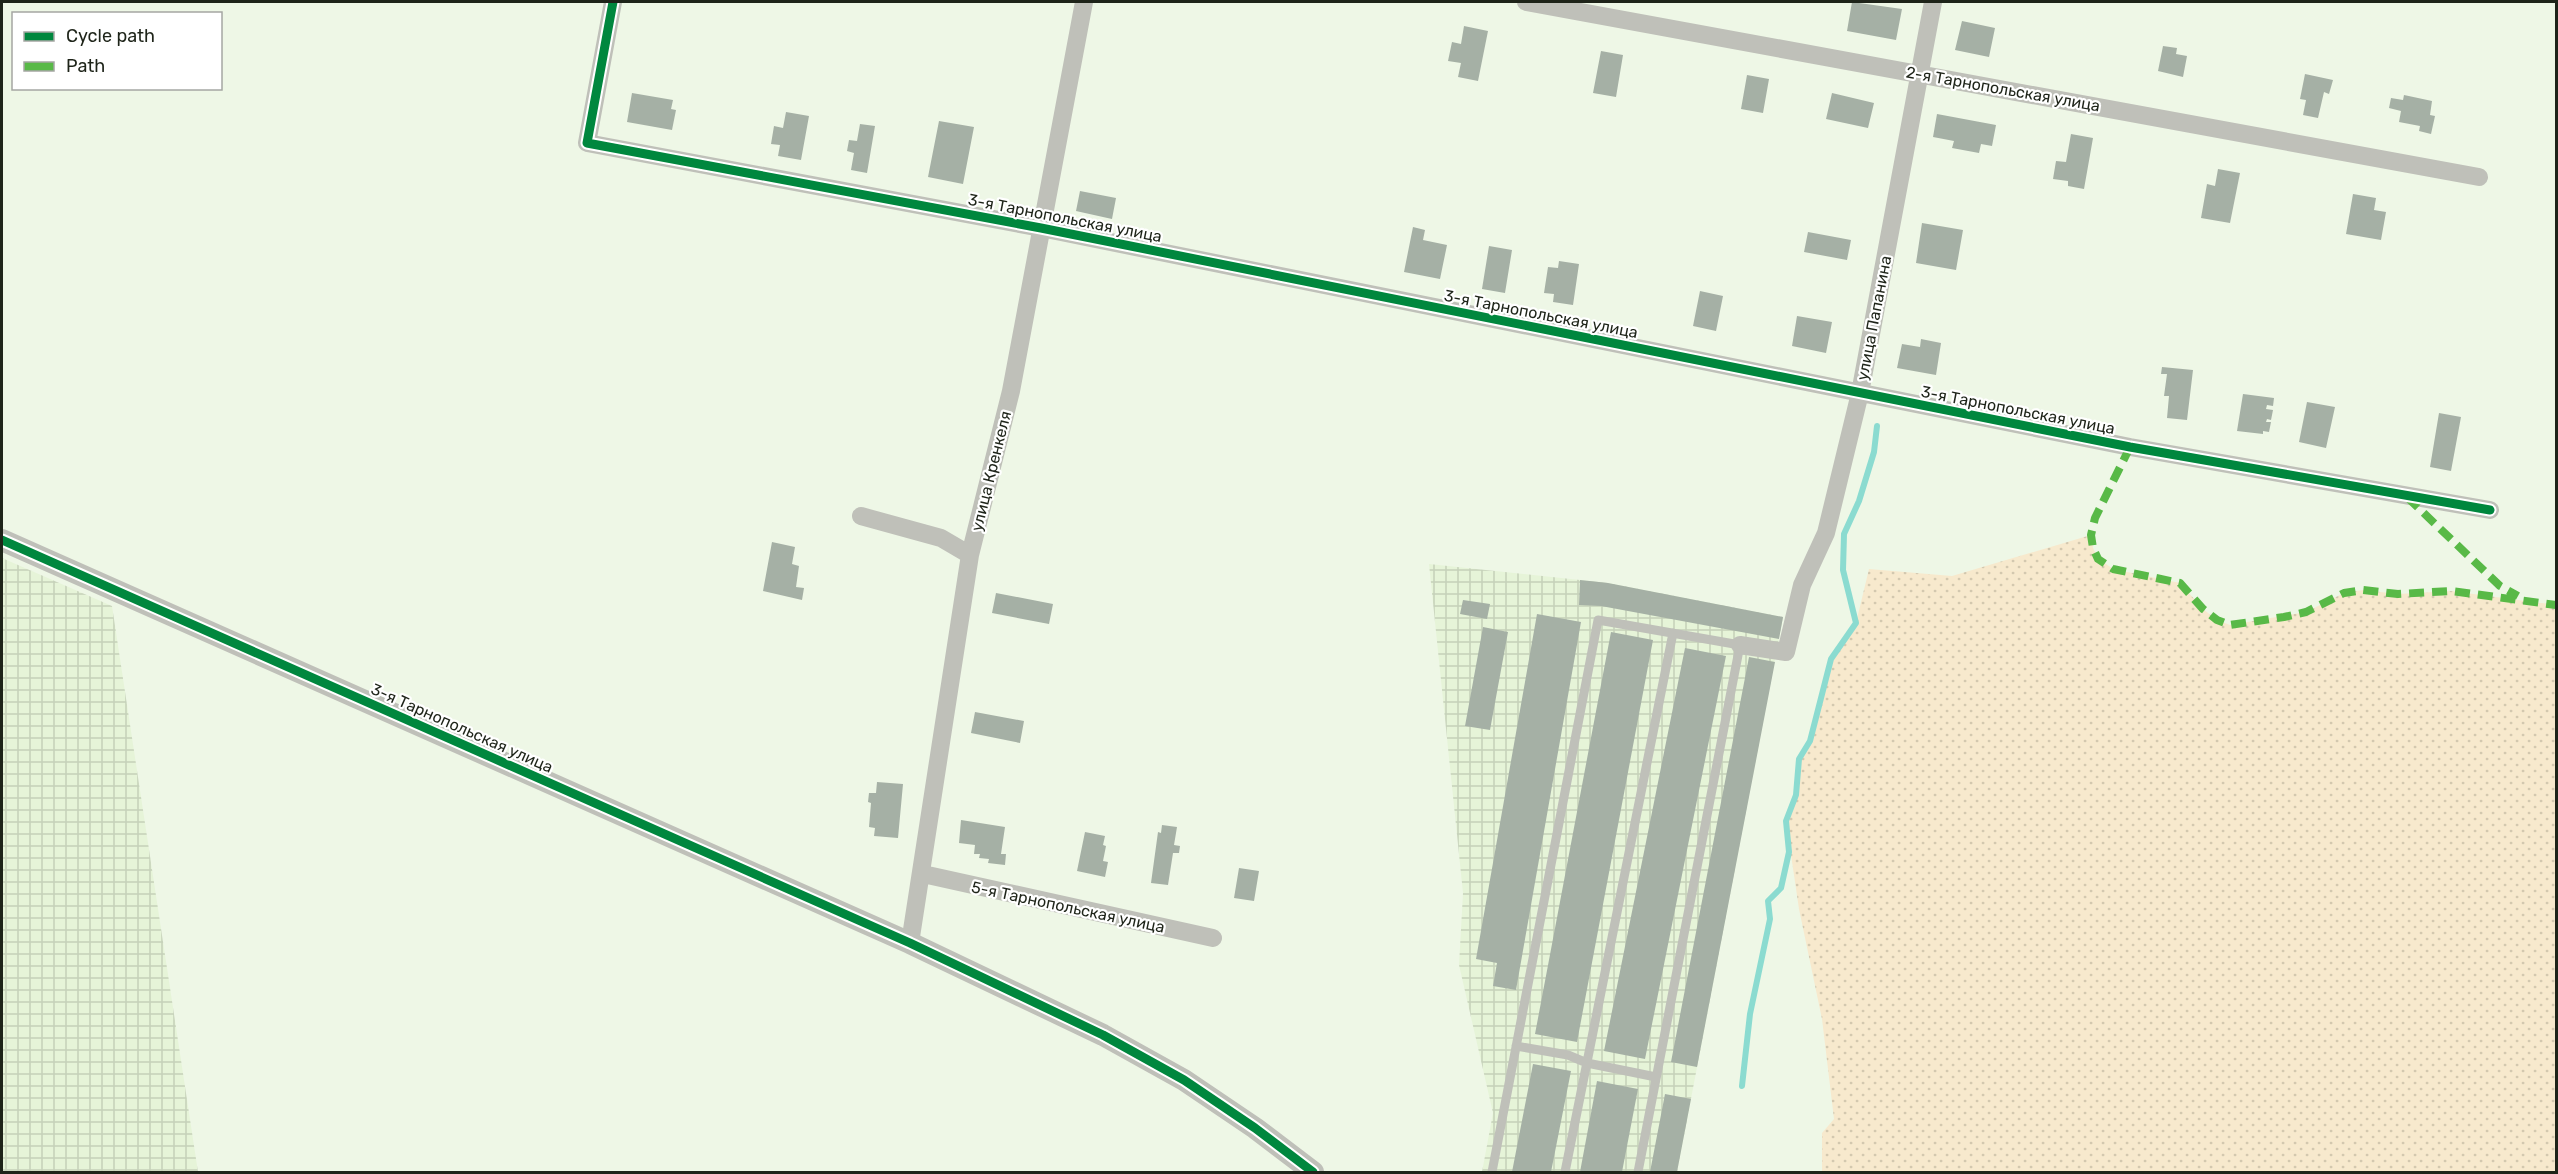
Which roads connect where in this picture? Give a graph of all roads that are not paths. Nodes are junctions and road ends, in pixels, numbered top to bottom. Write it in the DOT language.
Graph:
graph roads {
  1 [pos="613,2"];
  2 [pos="1084,2"];
  3 [pos="1526,2"];
  4 [pos="1933,2"];
  5 [pos="1921,74"];
  6 [pos="2479,177"];
  7 [pos="1041,228"];
  8 [pos="1860,393"];
  9 [pos="2490,510"];
  10 [pos="861,516"];
  11 [pos="2,540"];
  12 [pos="970,555"];
  13 [pos="1673,633"];
  14 [pos="1740,645"];
  15 [pos="923,874"];
  16 [pos="1213,938"];
  17 [pos="910,943"];
  18 [pos="1516,1046"];
  19 [pos="1587,1064"];
  20 [pos="1656,1077"];
  21 [pos="1313,1173"];
  22 [pos="1492,1173"];
  23 [pos="1565,1173"];
  24 [pos="1638,1173"];
  1 -- 7 [label="street, 3-я Тарнопольская улица"];
  2 -- 7 [label="street, улица Кренкеля"];
  3 -- 5 [label="street, 2-я Тарнопольская улица"];
  4 -- 5 [label="street, улица Папанина"];
  5 -- 6 [label="street, 2-я Тарнопольская улица"];
  5 -- 8 [label="street, улица Папанина"];
  7 -- 8 [label="street, 3-я Тарнопольская улица"];
  7 -- 12 [label="street, улица Кренкеля"];
  8 -- 9 [label="street, 3-я Тарнопольская улица"];
  8 -- 14 [label="street, улица Папанина"];
  10 -- 12 [label="street"];
  11 -- 17 [label="street, 3-я Тарнопольская улица"];
  12 -- 15 [label="street, улица Кренкеля"];
  13 -- 14 [label="lane"];
  13 -- 18 [label="lane"];
  13 -- 19 [label="lane"];
  14 -- 20 [label="lane"];
  15 -- 16 [label="street, 5-я Тарнопольская улица"];
  15 -- 17 [label="street, улица Кренкеля"];
  17 -- 21 [label="street, 3-я Тарнопольская улица"];
  18 -- 19 [label="lane"];
  18 -- 22 [label="lane"];
  19 -- 20 [label="lane"];
  19 -- 23 [label="lane"];
  20 -- 24 [label="lane"];
}
